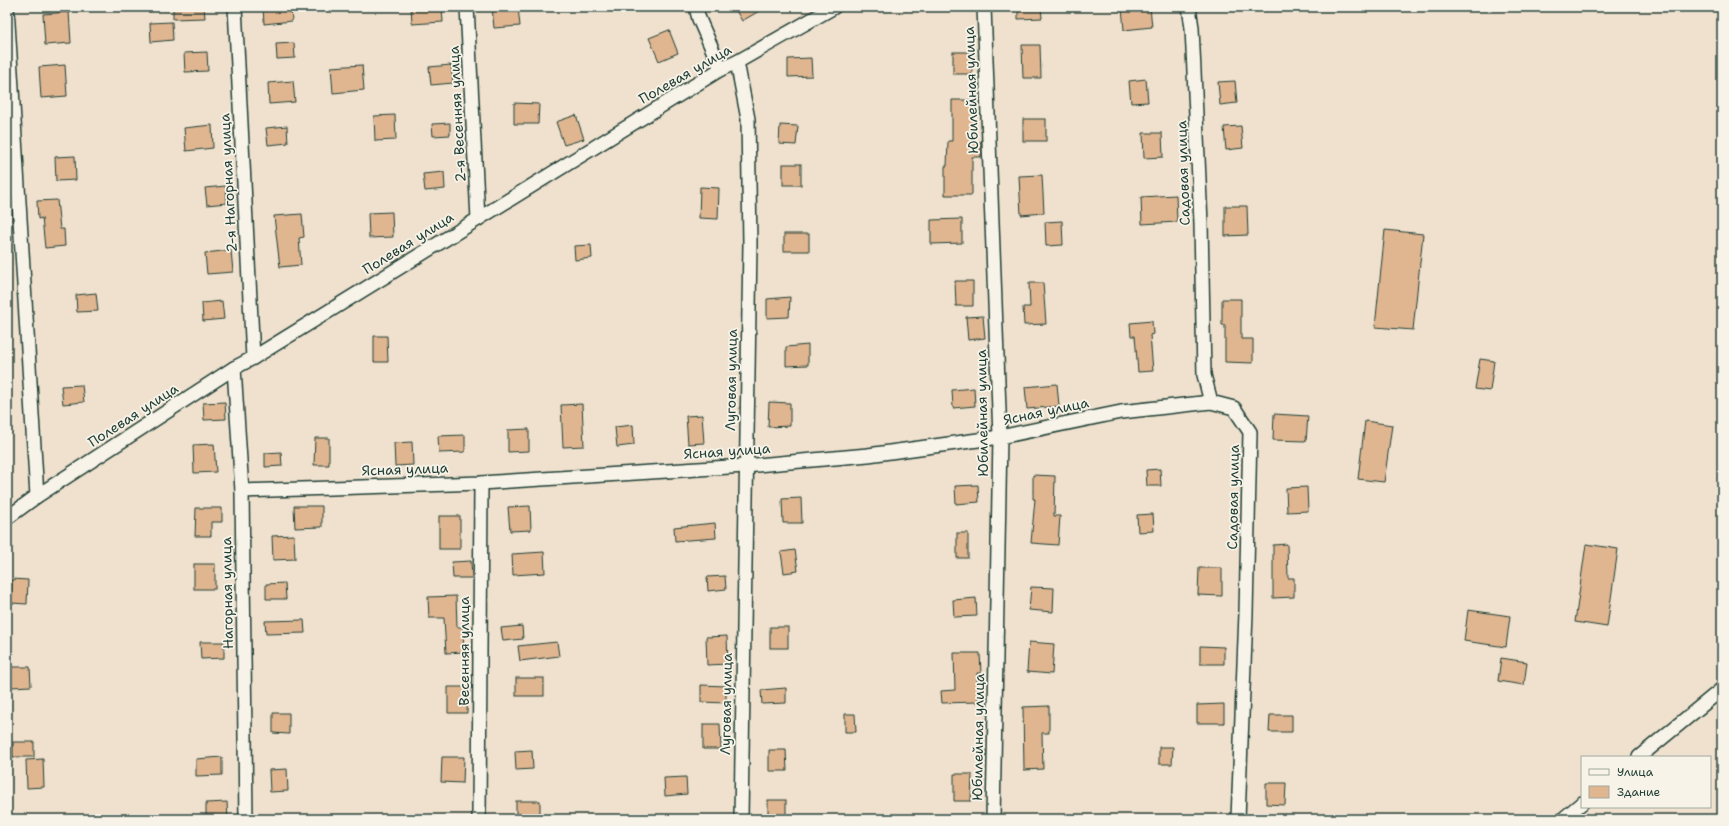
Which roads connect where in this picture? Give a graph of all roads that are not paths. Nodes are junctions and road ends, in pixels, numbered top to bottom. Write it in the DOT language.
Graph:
graph roads {
  1 [pos="7,7"];
  2 [pos="235,7"];
  3 [pos="467,7"];
  4 [pos="696,7"];
  5 [pos="834,7"];
  6 [pos="984,7"];
  7 [pos="1189,7"];
  8 [pos="737,62"];
  9 [pos="720,69"];
  10 [pos="478,219"];
  11 [pos="253,358"];
  12 [pos="234,368"];
  13 [pos="1211,402"];
  14 [pos="1000,437"];
  15 [pos="745,466"];
  16 [pos="481,483"];
  17 [pos="242,490"];
  18 [pos="37,496"];
  19 [pos="7,518"];
  20 [pos="1722,689"];
  21 [pos="1640,756"];
  22 [pos="1581,805"];
  23 [pos="246,819"];
  24 [pos="480,819"];
  25 [pos="741,819"];
  26 [pos="993,819"];
  27 [pos="1238,819"];
  28 [pos="1563,819"];
  1 -- 18 [label="street"];
  2 -- 11 [label="street, 2-я Нагорная улица"];
  3 -- 10 [label="street, 2-я Весенняя улица"];
  4 -- 9 [label="street"];
  5 -- 8 [label="street, Полевая улица"];
  6 -- 14 [label="street, Юбилейная улица"];
  7 -- 13 [label="street, Садовая улица"];
  8 -- 9 [label="street, Полевая улица"];
  8 -- 15 [label="street, Луговая улица"];
  9 -- 10 [label="street, Полевая улица"];
  10 -- 11 [label="street, Полевая улица"];
  11 -- 12 [label="street, Полевая улица"];
  12 -- 17 [label="street, Нагорная улица"];
  12 -- 18 [label="street, Полевая улица"];
  13 -- 14 [label="street, Ясная улица"];
  13 -- 27 [label="street, Садовая улица"];
  14 -- 15 [label="street, Ясная улица"];
  14 -- 26 [label="street, Юбилейная улица"];
  15 -- 16 [label="street, Ясная улица"];
  15 -- 25 [label="street, Луговая улица"];
  16 -- 17 [label="street, Ясная улица"];
  16 -- 24 [label="street, Весенняя улица"];
  17 -- 23 [label="street, Нагорная улица"];
  18 -- 19 [label="street, Полевая улица"];
  20 -- 21 [label="street"];
  22 -- 28 [label="street"];
}
